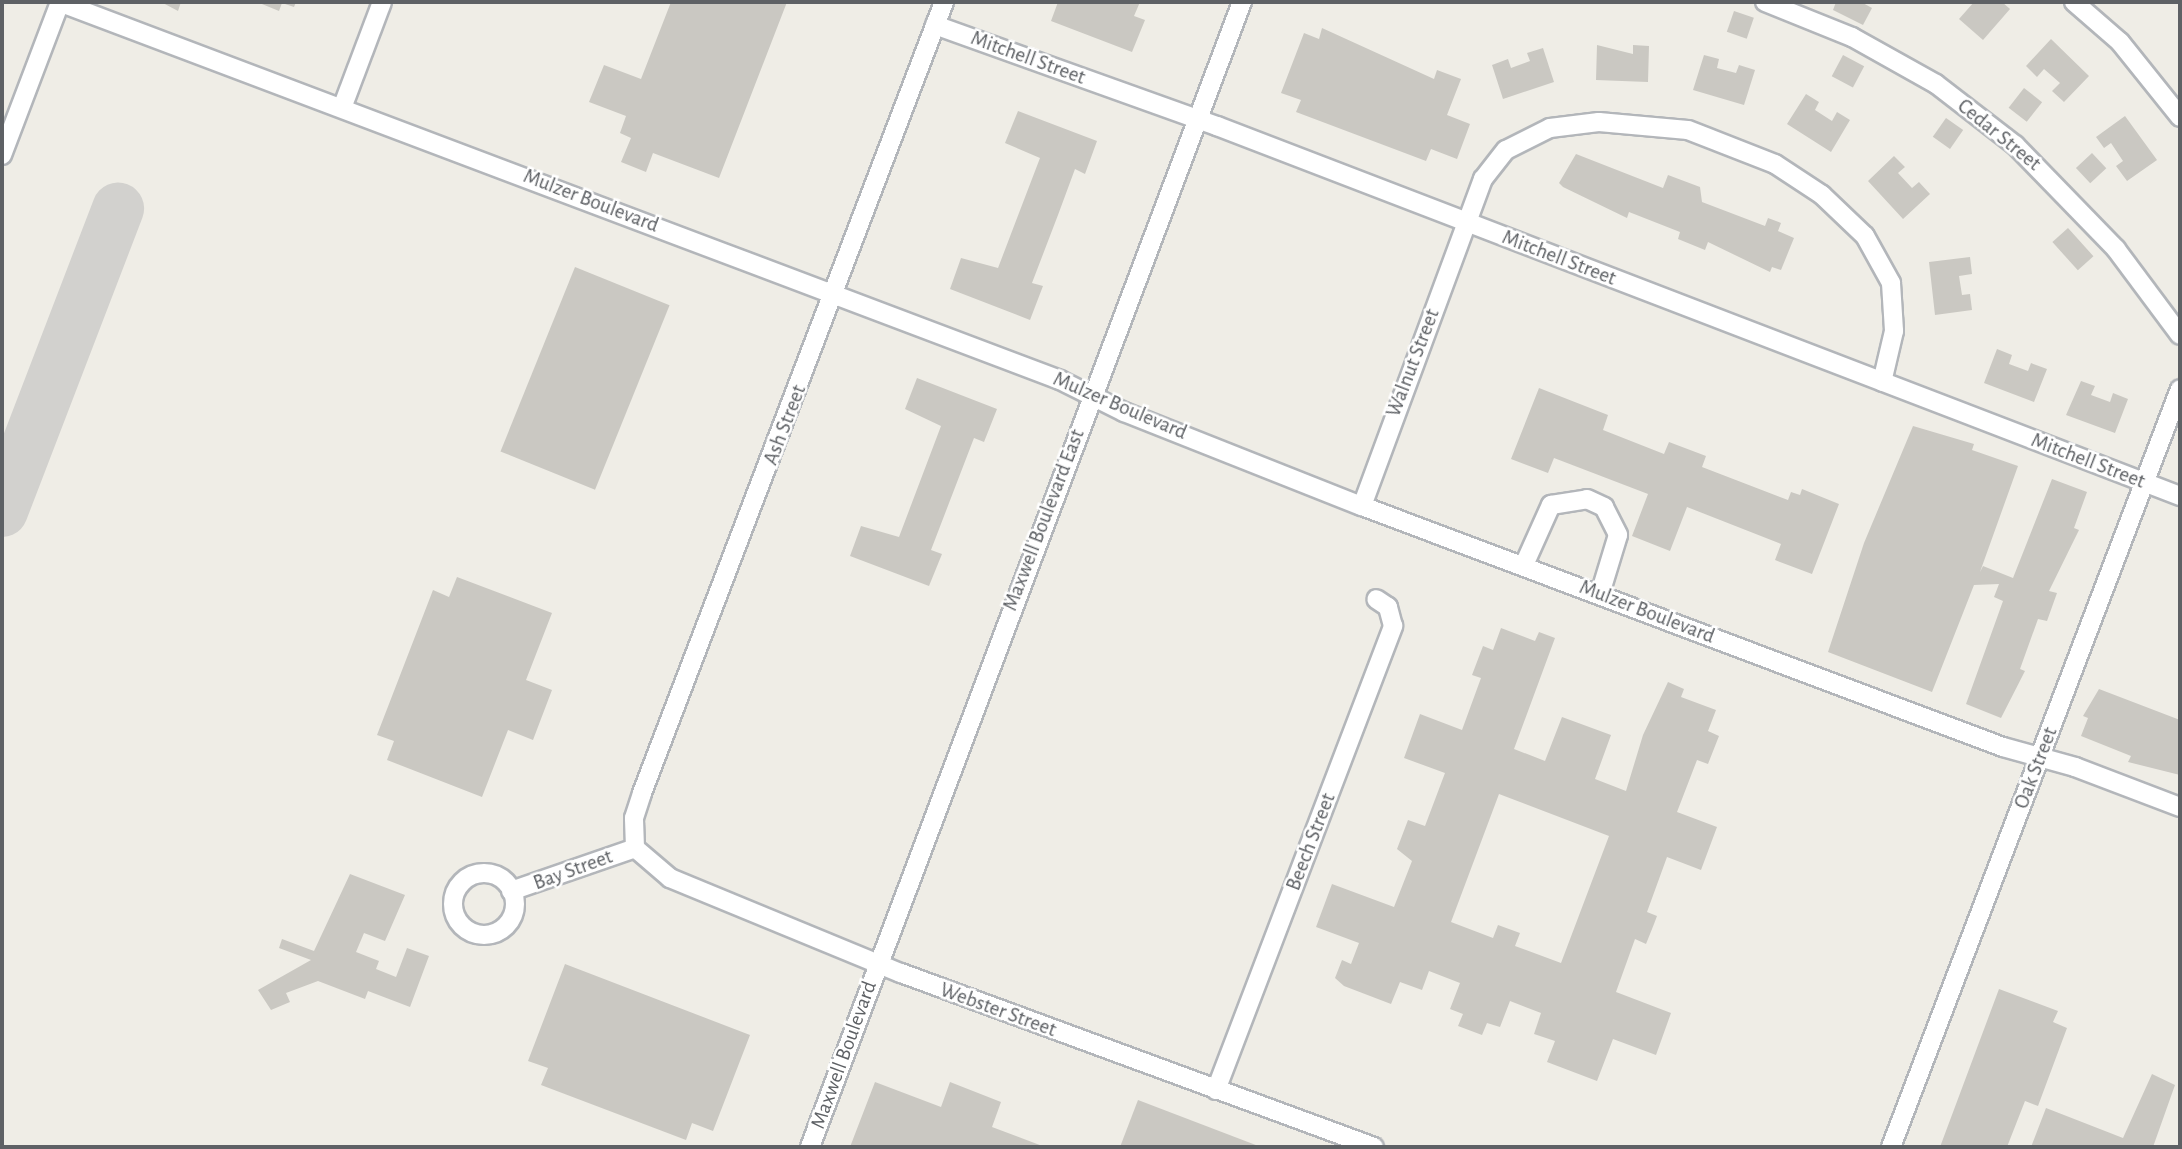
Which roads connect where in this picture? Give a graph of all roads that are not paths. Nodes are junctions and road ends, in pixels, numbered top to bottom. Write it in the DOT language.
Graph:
graph roads {
  1 [pos="60,2"];
  2 [pos="382,2"];
  3 [pos="944,2"];
  4 [pos="1242,2"];
  5 [pos="1765,2"];
  6 [pos="2074,2"];
  7 [pos="935,25"];
  8 [pos="342,108"];
  9 [pos="2180,117"];
  10 [pos="1198,119"];
  11 [pos="2,155"];
  12 [pos="1466,222"];
  13 [pos="835,294"];
  14 [pos="2180,335"];
  15 [pos="1882,382"];
  16 [pos="2180,389"];
  17 [pos="1091,396"];
  18 [pos="2145,483"];
  19 [pos="2180,496"];
  20 [pos="1362,506"];
  21 [pos="1524,565"];
  22 [pos="1600,594"];
  23 [pos="1376,599"];
  24 [pos="2040,757"];
  25 [pos="2180,807"];
  26 [pos="635,848"];
  27 [pos="511,891"];
  28 [pos="878,962"];
  29 [pos="1216,1090"];
  30 [pos="810,1147"];
  31 [pos="1374,1147"];
  32 [pos="1891,1147"];
  1 -- 8 [label="street, Mulzer Boulevard"];
  1 -- 11 [label="street"];
  2 -- 8 [label="street"];
  3 -- 7 [label="street, Ash Street"];
  4 -- 10 [label="street, Maxwell Boulevard East"];
  5 -- 14 [label="street, Cedar Street"];
  6 -- 9 [label="street"];
  7 -- 10 [label="street, Mitchell Street"];
  7 -- 13 [label="street, Ash Street"];
  8 -- 13 [label="street, Mulzer Boulevard"];
  10 -- 12 [label="street, Mitchell Street"];
  10 -- 17 [label="street, Maxwell Boulevard East"];
  12 -- 15 [label="street, Mitchell Street"];
  12 -- 15 [label="street, Walnut Street"];
  12 -- 20 [label="street, Walnut Street"];
  13 -- 17 [label="street, Mulzer Boulevard"];
  13 -- 26 [label="street, Ash Street"];
  15 -- 18 [label="street, Mitchell Street"];
  16 -- 18 [label="street, Oak Street"];
  17 -- 20 [label="street, Mulzer Boulevard"];
  17 -- 28 [label="street, Maxwell Boulevard East"];
  18 -- 19 [label="street, Mitchell Street"];
  18 -- 24 [label="street, Oak Street"];
  20 -- 21 [label="street, Mulzer Boulevard"];
  21 -- 22 [label="street, Mulzer Boulevard"];
  21 -- 22 [label="street"];
  22 -- 24 [label="street, Mulzer Boulevard"];
  23 -- 29 [label="street, Beech Street"];
  24 -- 25 [label="street, Mulzer Boulevard"];
  24 -- 32 [label="street, Oak Street"];
  26 -- 27 [label="street, Bay Street"];
  26 -- 28 [label="street, Webster Street"];
  28 -- 29 [label="street, Webster Street"];
  28 -- 30 [label="street, Maxwell Boulevard"];
  29 -- 31 [label="street, Webster Street"];
}
